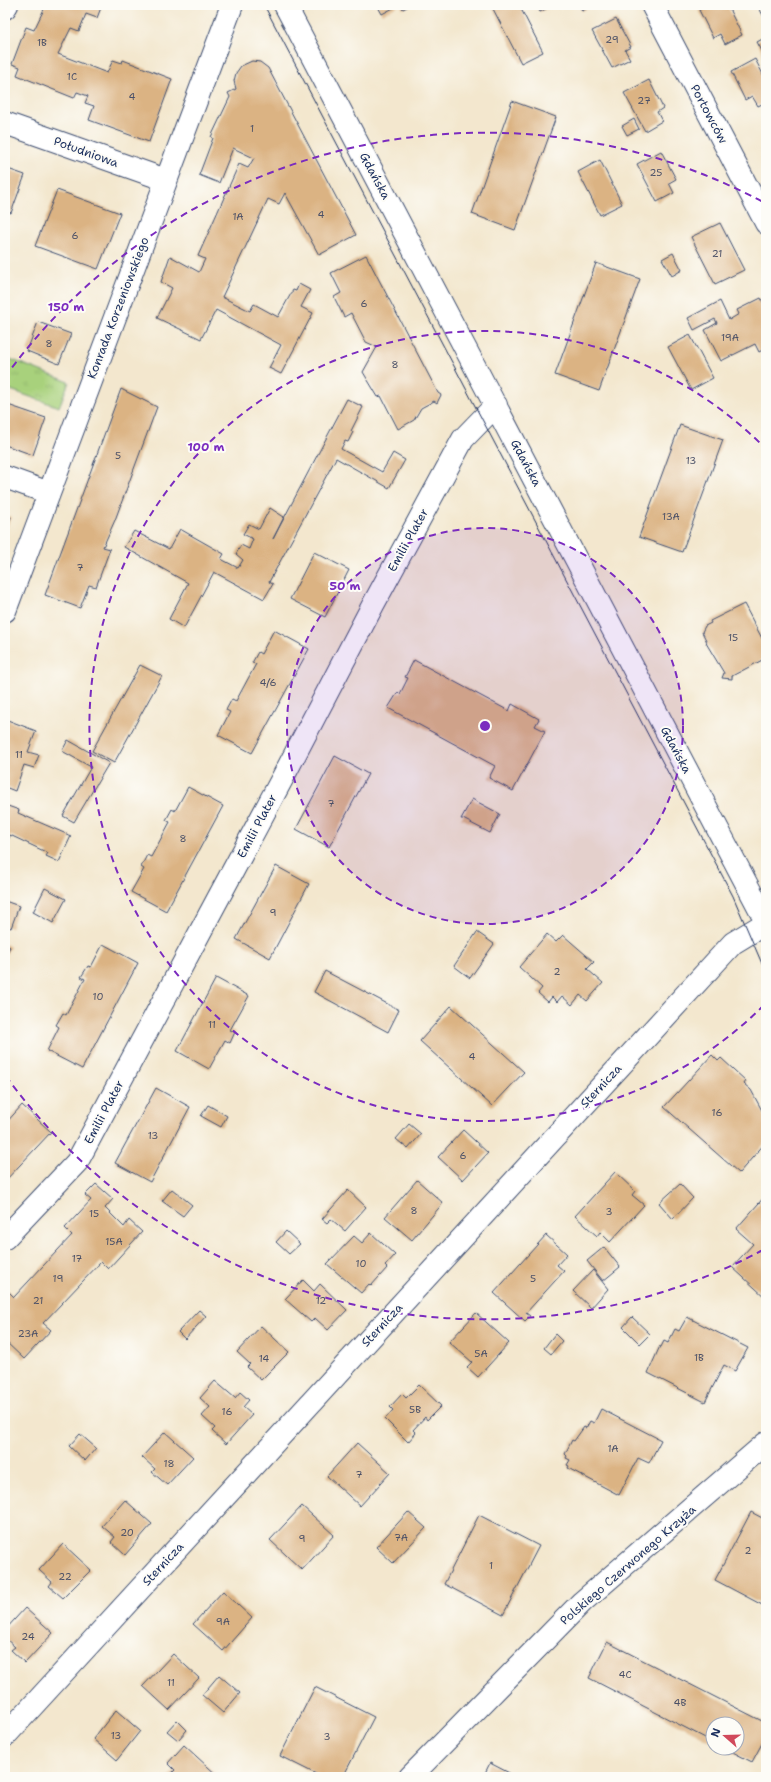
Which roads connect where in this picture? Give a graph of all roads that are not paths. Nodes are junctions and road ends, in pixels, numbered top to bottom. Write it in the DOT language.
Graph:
graph roads {
  1 [pos="7,5"];
  2 [pos="232,5"];
  3 [pos="285,5"];
  4 [pos="652,5"];
  5 [pos="5,8"];
  6 [pos="5,123"];
  7 [pos="166,180"];
  8 [pos="766,223"];
  9 [pos="496,405"];
  10 [pos="5,478"];
  11 [pos="49,493"];
  12 [pos="5,611"];
  13 [pos="766,922"];
  14 [pos="5,1238"];
  15 [pos="766,1443"];
  16 [pos="5,1736"];
  17 [pos="410,1777"];
  1 -- 5 [label="street"];
  2 -- 7 [label="street, Konrada Korzeniowskiego"];
  3 -- 9 [label="street, Gdańska"];
  4 -- 8 [label="street, Portowców"];
  6 -- 7 [label="street, Południowa"];
  7 -- 11 [label="street, Konrada Korzeniowskiego"];
  9 -- 13 [label="street, Gdańska"];
  9 -- 14 [label="street, Emilii Plater"];
  10 -- 11 [label="street"];
  11 -- 12 [label="street, Konrada Korzeniowskiego"];
  13 -- 16 [label="street, Sternicza"];
  15 -- 17 [label="street, Polskiego Czerwonego Krzyża"];
}
